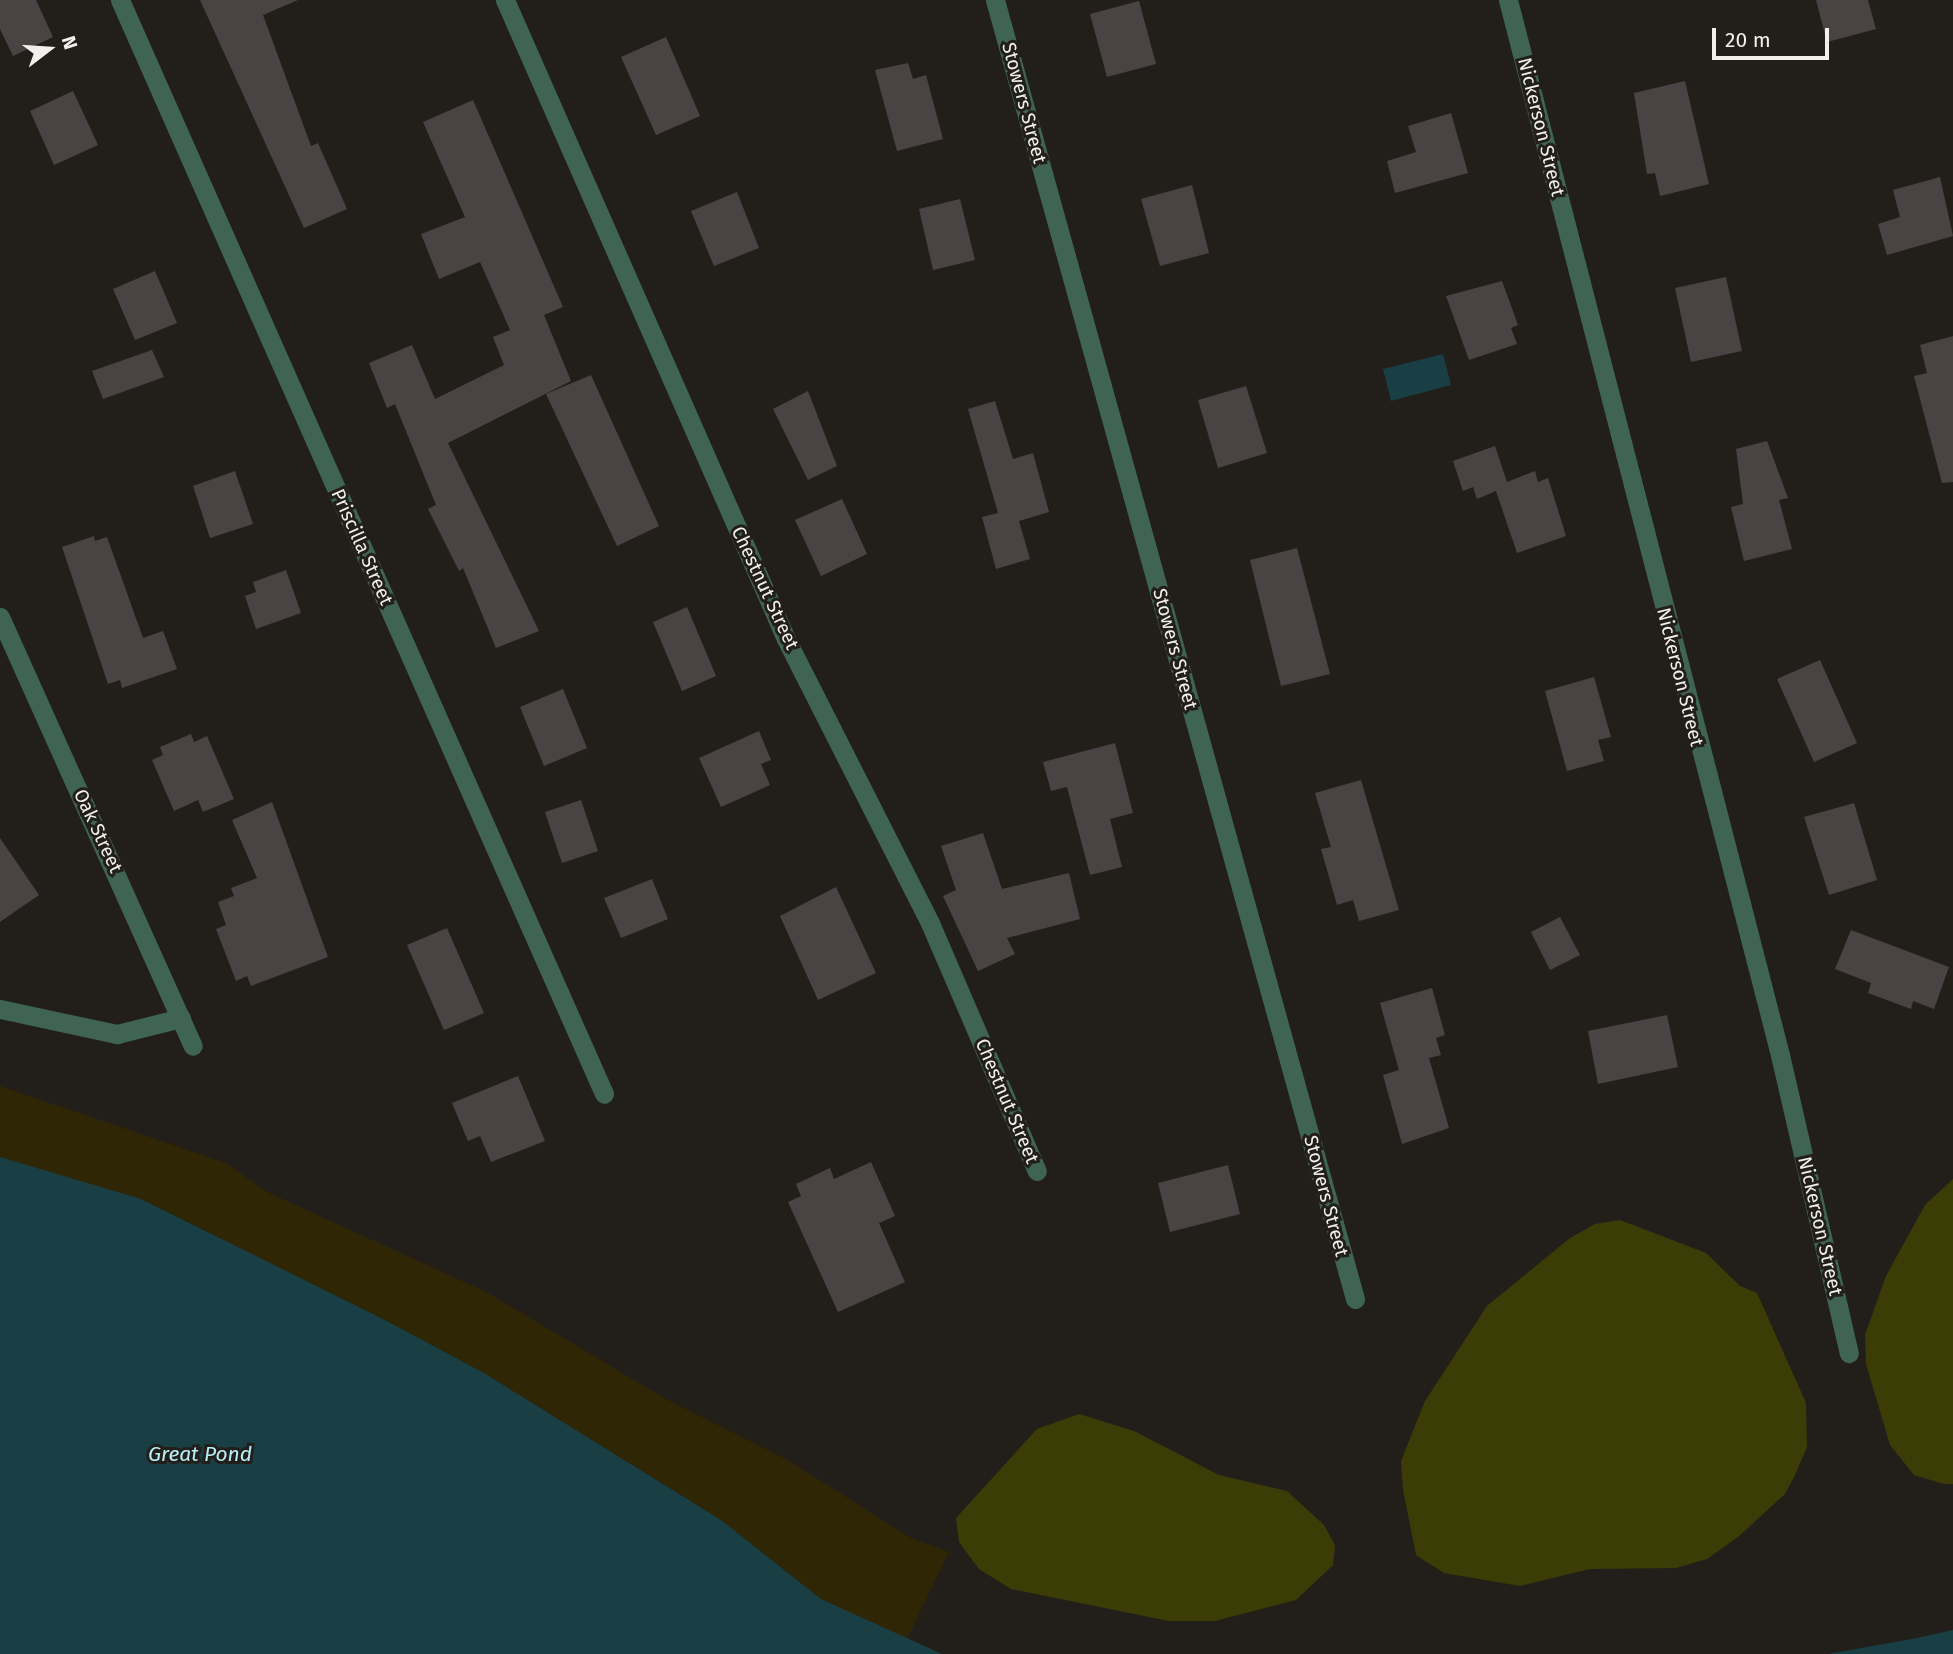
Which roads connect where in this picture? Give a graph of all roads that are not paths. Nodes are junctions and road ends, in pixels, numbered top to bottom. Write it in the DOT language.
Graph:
graph roads {
  1 [pos="120,0"];
  2 [pos="505,0"];
  3 [pos="995,0"];
  4 [pos="1508,0"];
  5 [pos="0,617"];
  6 [pos="0,1009"];
  7 [pos="181,1018"];
  8 [pos="192,1046"];
  9 [pos="604,1094"];
  10 [pos="1037,1171"];
  11 [pos="1354,1299"];
  12 [pos="1849,1353"];
  1 -- 9 [label="street, Priscilla Street"];
  2 -- 10 [label="street, Chestnut Street"];
  3 -- 11 [label="street, Stowers Street"];
  4 -- 12 [label="street, Nickerson Street"];
  5 -- 7 [label="street, Oak Street"];
  6 -- 7 [label="street"];
  7 -- 8 [label="street, Oak Street"];
}
